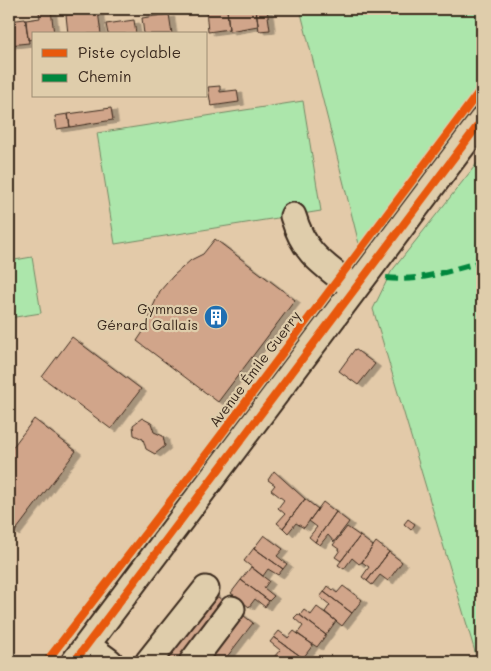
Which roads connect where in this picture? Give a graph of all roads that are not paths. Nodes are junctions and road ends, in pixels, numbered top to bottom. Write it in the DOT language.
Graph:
graph roads {
  1 [pos="482,120"];
  2 [pos="293,216"];
  3 [pos="355,289"];
  4 [pos="206,588"];
  5 [pos="232,609"];
  6 [pos="80,654"];
  7 [pos="110,662"];
  8 [pos="148,662"];
  9 [pos="192,662"];
  1 -- 3 [label="street"];
  2 -- 3 [label="street"];
  3 -- 6 [label="street"];
  4 -- 8 [label="street"];
  5 -- 9 [label="street"];
  6 -- 7 [label="street"];
}
